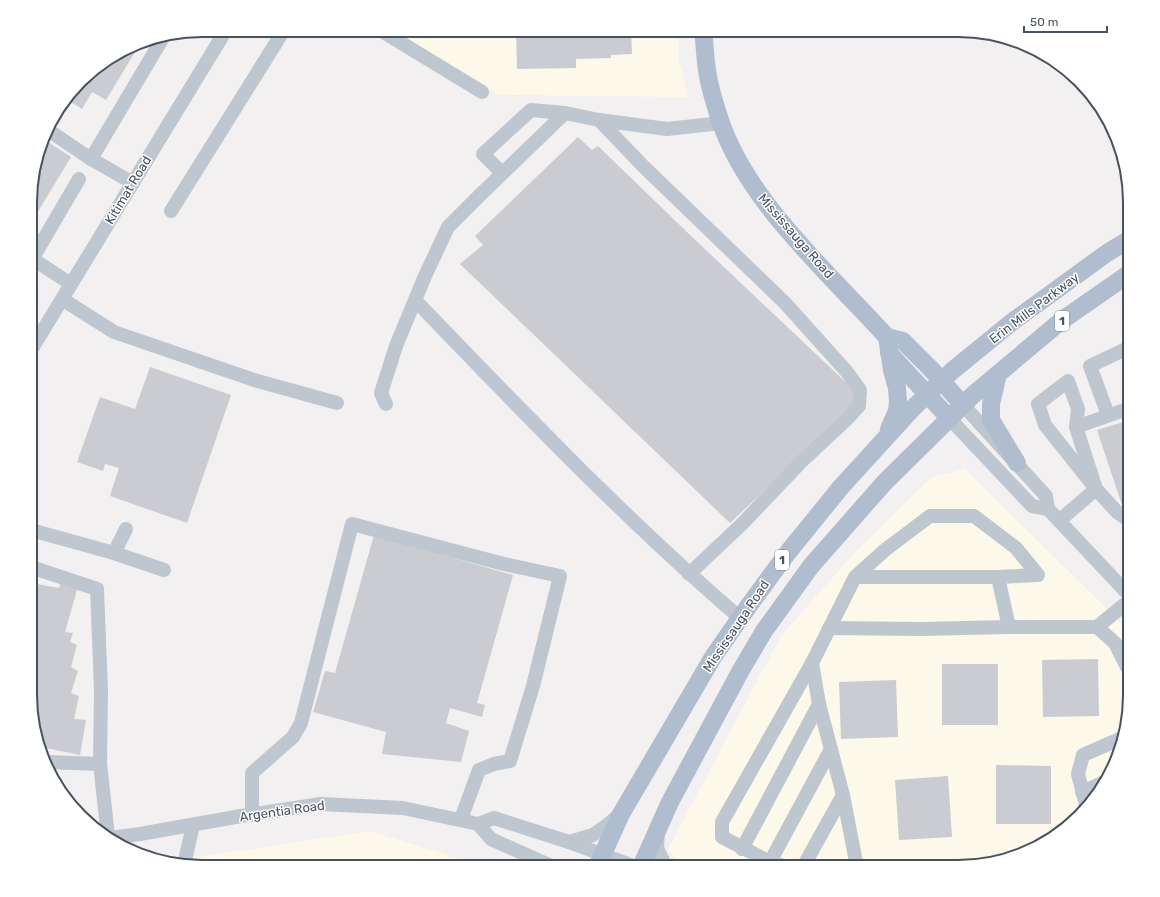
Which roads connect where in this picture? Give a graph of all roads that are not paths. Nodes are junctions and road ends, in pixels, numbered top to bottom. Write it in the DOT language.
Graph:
graph roads {
  1 [pos="222,37"];
  2 [pos="280,37"];
  3 [pos="392,37"];
  4 [pos="704,37"];
  5 [pos="160,43"];
  6 [pos="482,92"];
  7 [pos="565,113"];
  8 [pos="600,120"];
  9 [pos="721,123"];
  10 [pos="52,133"];
  11 [pos="91,159"];
  12 [pos="502,173"];
  13 [pos="79,180"];
  14 [pos="133,183"];
  15 [pos="171,211"];
  16 [pos="1123,244"];
  17 [pos="37,251"];
  18 [pos="37,262"];
  19 [pos="1123,278"];
  20 [pos="71,284"];
  21 [pos="62,299"];
  22 [pos="415,300"];
  23 [pos="37,340"];
  24 [pos="888,345"];
  25 [pos="1123,350"];
  26 [pos="998,374"];
  27 [pos="941,381"];
  28 [pos="928,394"];
  29 [pos="337,403"];
  30 [pos="386,404"];
  31 [pos="963,405"];
  32 [pos="1123,410"];
  33 [pos="1108,415"];
  34 [pos="949,418"];
  35 [pos="1076,427"];
  36 [pos="884,439"];
  37 [pos="1017,463"];
  38 [pos="1096,488"];
  39 [pos="1048,509"];
  40 [pos="1123,516"];
  41 [pos="1059,521"];
  42 [pos="126,529"];
  43 [pos="37,532"];
  44 [pos="114,553"];
  45 [pos="37,569"];
  46 [pos="164,570"];
  47 [pos="689,574"];
  48 [pos="855,577"];
  49 [pos="998,578"];
  50 [pos="1123,589"];
  51 [pos="1123,606"];
  52 [pos="740,618"];
  53 [pos="1009,627"];
  54 [pos="1097,627"];
  55 [pos="829,628"];
  56 [pos="1123,659"];
  57 [pos="812,663"];
  58 [pos="820,704"];
  59 [pos="1116,741"];
  60 [pos="831,749"];
  61 [pos="52,762"];
  62 [pos="100,764"];
  63 [pos="1096,786"];
  64 [pos="1082,792"];
  65 [pos="843,795"];
  66 [pos="1085,801"];
  67 [pos="621,814"];
  68 [pos="252,815"];
  69 [pos="461,819"];
  70 [pos="478,824"];
  71 [pos="193,825"];
  72 [pos="658,829"];
  73 [pos="108,831"];
  74 [pos="116,836"];
  75 [pos="569,842"];
  76 [pos="742,848"];
  77 [pos="185,859"];
  78 [pos="538,860"];
  79 [pos="600,860"];
  80 [pos="644,860"];
  81 [pos="663,860"];
  82 [pos="766,860"];
  83 [pos="771,860"];
  84 [pos="807,860"];
  85 [pos="856,860"];
  1 -- 14 [label="street, Kitimat Road"];
  2 -- 15 [label="street"];
  3 -- 6 [label="street"];
  4 -- 9 [label="main road, Mississauga Road"];
  5 -- 11 [label="street"];
  7 -- 8 [label="street"];
  7 -- 12 [label="street"];
  7 -- 12 [label="street"];
  8 -- 9 [label="street"];
  8 -- 47 [label="street"];
  9 -- 24 [label="main road, Mississauga Road"];
  10 -- 11 [label="street"];
  11 -- 14 [label="street"];
  12 -- 22 [label="street"];
  13 -- 17 [label="street"];
  14 -- 20 [label="street, Kitimat Road"];
  16 -- 27 [label="main road, Erin Mills Parkway / 1"];
  18 -- 20 [label="street"];
  19 -- 26 [label="main road, Erin Mills Parkway / 1"];
  20 -- 21 [label="street, Kitimat Road"];
  21 -- 23 [label="street, Kitimat Road"];
  21 -- 29 [label="street"];
  22 -- 30 [label="street"];
  22 -- 47 [label="street"];
  24 -- 27 [label="main road, Mississauga Road"];
  24 -- 28 [label="main road, Mississauga Road"];
  24 -- 36 [label="main road"];
  25 -- 33 [label="street"];
  26 -- 31 [label="main road, Erin Mills Parkway / 1"];
  26 -- 37 [label="main road"];
  27 -- 28 [label="main road, Mississauga Road / 1"];
  27 -- 31 [label="main road, Mississauga Road"];
  28 -- 34 [label="main road, Mississauga Road"];
  28 -- 36 [label="main road, Mississauga Road / 1"];
  31 -- 34 [label="main road, Mississauga Road / 1"];
  31 -- 37 [label="street"];
  32 -- 33 [label="street"];
  33 -- 35 [label="street"];
  34 -- 39 [label="street"];
  34 -- 72 [label="main road, Mississauga Road / 1"];
  35 -- 38 [label="street"];
  35 -- 38 [label="street"];
  36 -- 52 [label="main road, Mississauga Road / 1"];
  37 -- 39 [label="street"];
  38 -- 40 [label="street"];
  38 -- 41 [label="street"];
  39 -- 41 [label="street"];
  41 -- 50 [label="street"];
  42 -- 44 [label="street"];
  43 -- 44 [label="street"];
  44 -- 46 [label="street"];
  45 -- 62 [label="street"];
  47 -- 52 [label="street"];
  48 -- 49 [label="street"];
  48 -- 49 [label="street"];
  48 -- 55 [label="street"];
  49 -- 53 [label="street"];
  51 -- 54 [label="street"];
  52 -- 67 [label="main road, Mississauga Road / 1"];
  53 -- 54 [label="street"];
  53 -- 55 [label="street"];
  54 -- 56 [label="street"];
  55 -- 57 [label="street"];
  57 -- 58 [label="street"];
  57 -- 76 [label="street"];
  58 -- 60 [label="street"];
  58 -- 76 [label="street"];
  59 -- 64 [label="street"];
  60 -- 65 [label="street"];
  60 -- 83 [label="street"];
  61 -- 62 [label="street"];
  62 -- 73 [label="street"];
  63 -- 64 [label="street"];
  64 -- 66 [label="street"];
  65 -- 84 [label="street"];
  65 -- 85 [label="street"];
  67 -- 75 [label="street"];
  67 -- 79 [label="main road, Mississauga Road / 1"];
  68 -- 69 [label="street, Argentia Road"];
  68 -- 69 [label="street"];
  68 -- 71 [label="street, Argentia Road"];
  69 -- 70 [label="street, Argentia Road"];
  70 -- 75 [label="street"];
  70 -- 78 [label="street"];
  71 -- 74 [label="street, Argentia Road"];
  71 -- 77 [label="street"];
  72 -- 80 [label="main road, Mississauga Road / 1"];
  72 -- 81 [label="street"];
  75 -- 79 [label="street"];
  76 -- 82 [label="street"];
}
